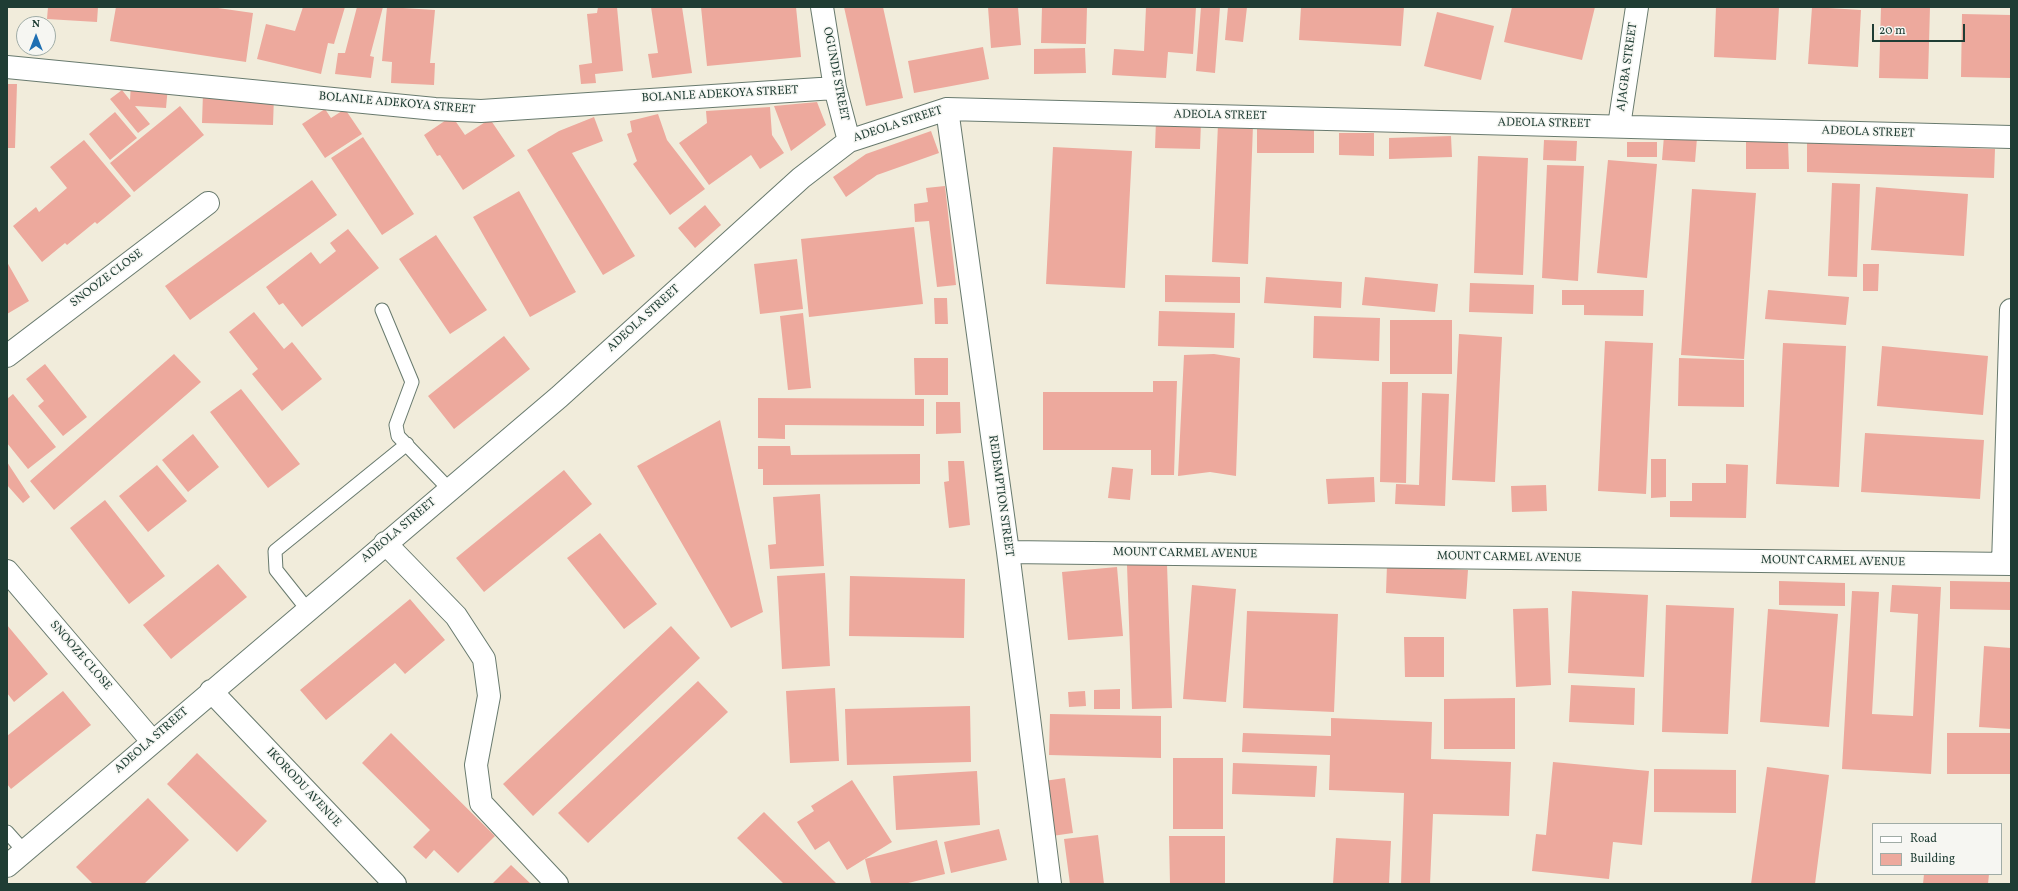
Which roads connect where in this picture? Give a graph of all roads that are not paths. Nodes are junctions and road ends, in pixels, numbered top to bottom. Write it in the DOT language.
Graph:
graph roads {
  1 [pos="822,7"];
  2 [pos="1636,7"];
  3 [pos="7,67"];
  4 [pos="835,88"];
  5 [pos="947,109"];
  6 [pos="1619,126"];
  7 [pos="2011,137"];
  8 [pos="849,140"];
  9 [pos="208,203"];
  10 [pos="382,310"];
  11 [pos="2011,310"];
  12 [pos="7,356"];
  13 [pos="407,444"];
  14 [pos="449,489"];
  15 [pos="385,544"];
  16 [pos="1008,552"];
  17 [pos="2007,564"];
  18 [pos="7,571"];
  19 [pos="307,609"];
  20 [pos="211,691"];
  21 [pos="152,741"];
  22 [pos="7,832"];
  23 [pos="24,851"];
  24 [pos="7,866"];
  25 [pos="395,884"];
  26 [pos="557,884"];
  27 [pos="1050,884"];
  1 -- 4 [label="street, OGUNDE STREET"];
  2 -- 6 [label="street, AJAGBA STREET"];
  3 -- 4 [label="street, BOLANLE ADEKOYA STREET"];
  4 -- 8 [label="street, OGUNDE STREET"];
  5 -- 6 [label="street, ADEOLA STREET"];
  5 -- 8 [label="street, ADEOLA STREET"];
  5 -- 16 [label="street, REDEMPTION STREET"];
  6 -- 7 [label="street, ADEOLA STREET"];
  8 -- 14 [label="street, ADEOLA STREET"];
  9 -- 12 [label="street, SNOOZE CLOSE"];
  10 -- 13 [label="lane"];
  11 -- 17 [label="street"];
  13 -- 14 [label="lane"];
  13 -- 19 [label="lane"];
  14 -- 15 [label="street, ADEOLA STREET"];
  15 -- 19 [label="street, ADEOLA STREET"];
  15 -- 26 [label="street"];
  16 -- 17 [label="street, MOUNT CARMEL AVENUE"];
  16 -- 27 [label="street, REDEMPTION STREET"];
  18 -- 21 [label="street, SNOOZE CLOSE"];
  19 -- 20 [label="street, ADEOLA STREET"];
  20 -- 21 [label="street, ADEOLA STREET"];
  20 -- 25 [label="street, IKORODU AVENUE"];
  21 -- 23 [label="street, ADEOLA STREET"];
  22 -- 23 [label="lane"];
  23 -- 24 [label="street, ADEOLA STREET"];
}
